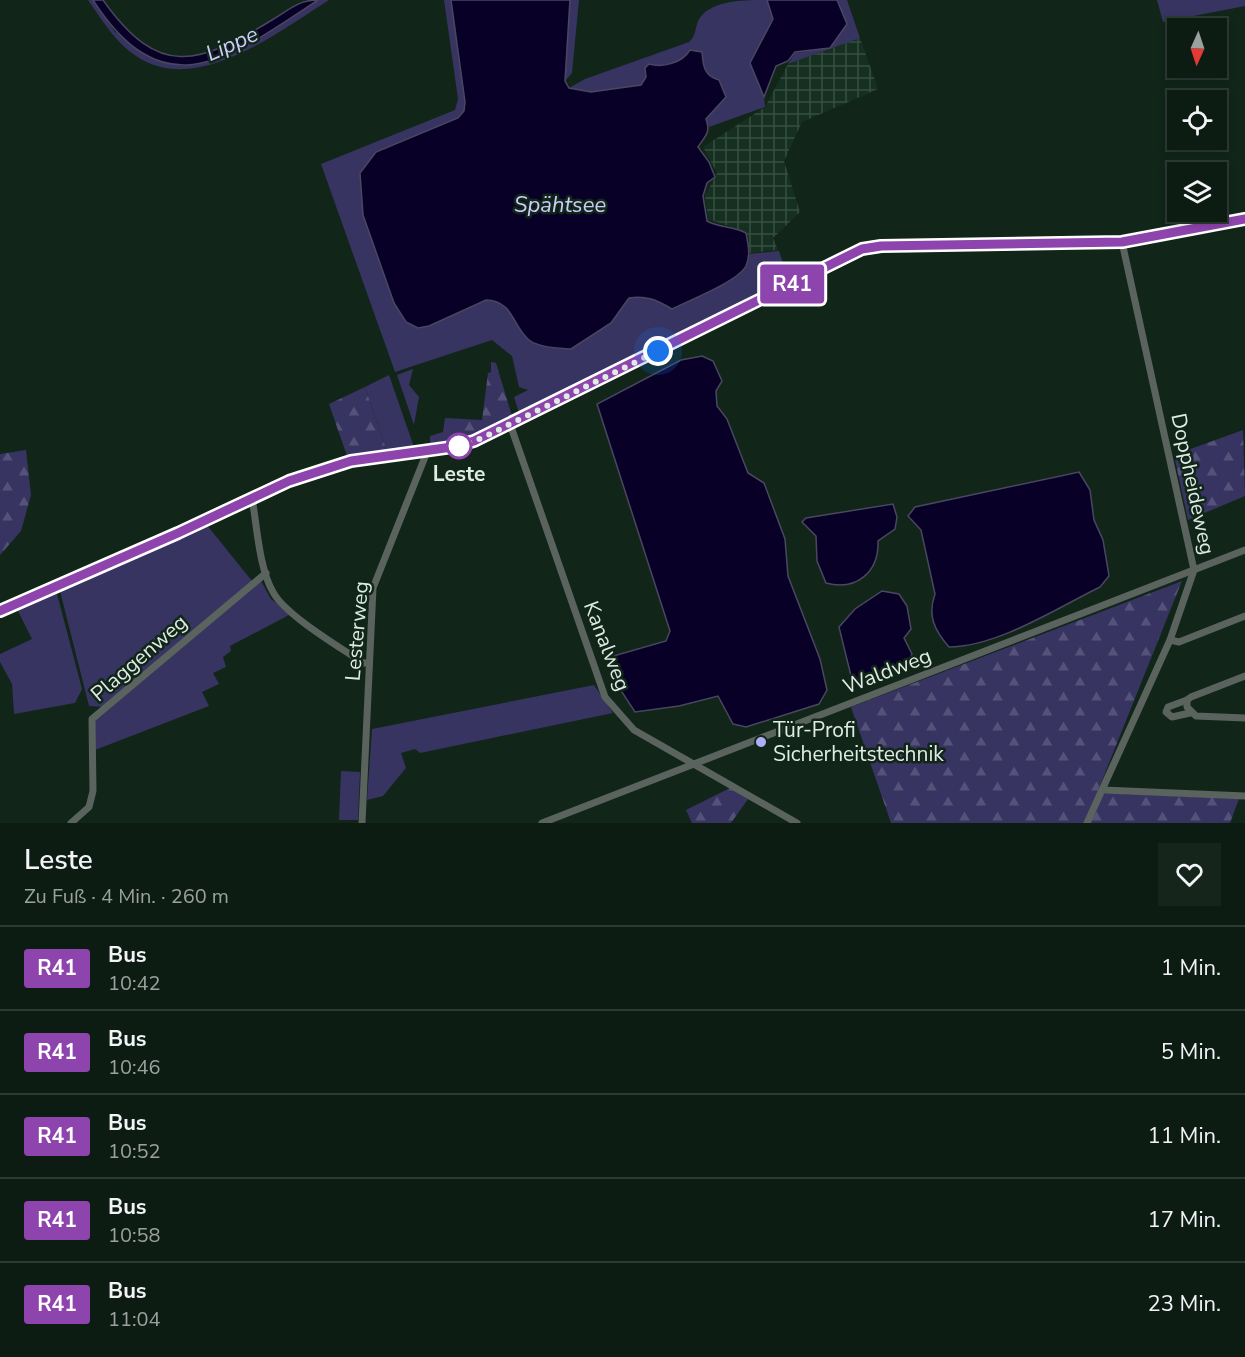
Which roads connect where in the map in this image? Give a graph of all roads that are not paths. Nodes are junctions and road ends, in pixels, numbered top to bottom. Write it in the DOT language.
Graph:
graph roads {
  1 [pos="1245,219"];
  2 [pos="1122,242"];
  3 [pos="510,424"];
  4 [pos="424,451"];
  5 [pos="252,498"];
  6 [pos="1245,550"];
  7 [pos="1194,570"];
  8 [pos="266,573"];
  9 [pos="0,611"];
  10 [pos="1245,616"];
  11 [pos="1170,640"];
  12 [pos="369,663"];
  13 [pos="1245,676"];
  14 [pos="1187,700"];
  15 [pos="1190,713"];
  16 [pos="1245,718"];
  17 [pos="694,764"];
  18 [pos="1103,790"];
  19 [pos="1245,796"];
  20 [pos="71,823"];
  21 [pos="362,823"];
  22 [pos="542,823"];
  23 [pos="797,823"];
  24 [pos="1087,823"];
  1 -- 2 [label="main road"];
  2 -- 3 [label="main road"];
  2 -- 7 [label="street, Doppheideweg"];
  3 -- 4 [label="main road"];
  3 -- 17 [label="street, Kanalweg"];
  4 -- 5 [label="main road"];
  4 -- 12 [label="street, Lesterweg"];
  5 -- 8 [label="street"];
  5 -- 9 [label="main road"];
  6 -- 7 [label="street, Waldweg"];
  7 -- 11 [label="street, Doppheideweg"];
  7 -- 17 [label="street, Waldweg"];
  8 -- 12 [label="street"];
  8 -- 20 [label="street, Plaggenweg"];
  10 -- 11 [label="street"];
  11 -- 18 [label="street, Doppheideweg"];
  12 -- 21 [label="street, Lesterweg"];
  13 -- 14 [label="street"];
  14 -- 15 [label="street"];
  14 -- 15 [label="street"];
  15 -- 16 [label="street"];
  17 -- 22 [label="street, Waldweg"];
  17 -- 23 [label="street, Kanalweg"];
  18 -- 19 [label="street"];
  18 -- 24 [label="street, Doppheideweg"];
}
